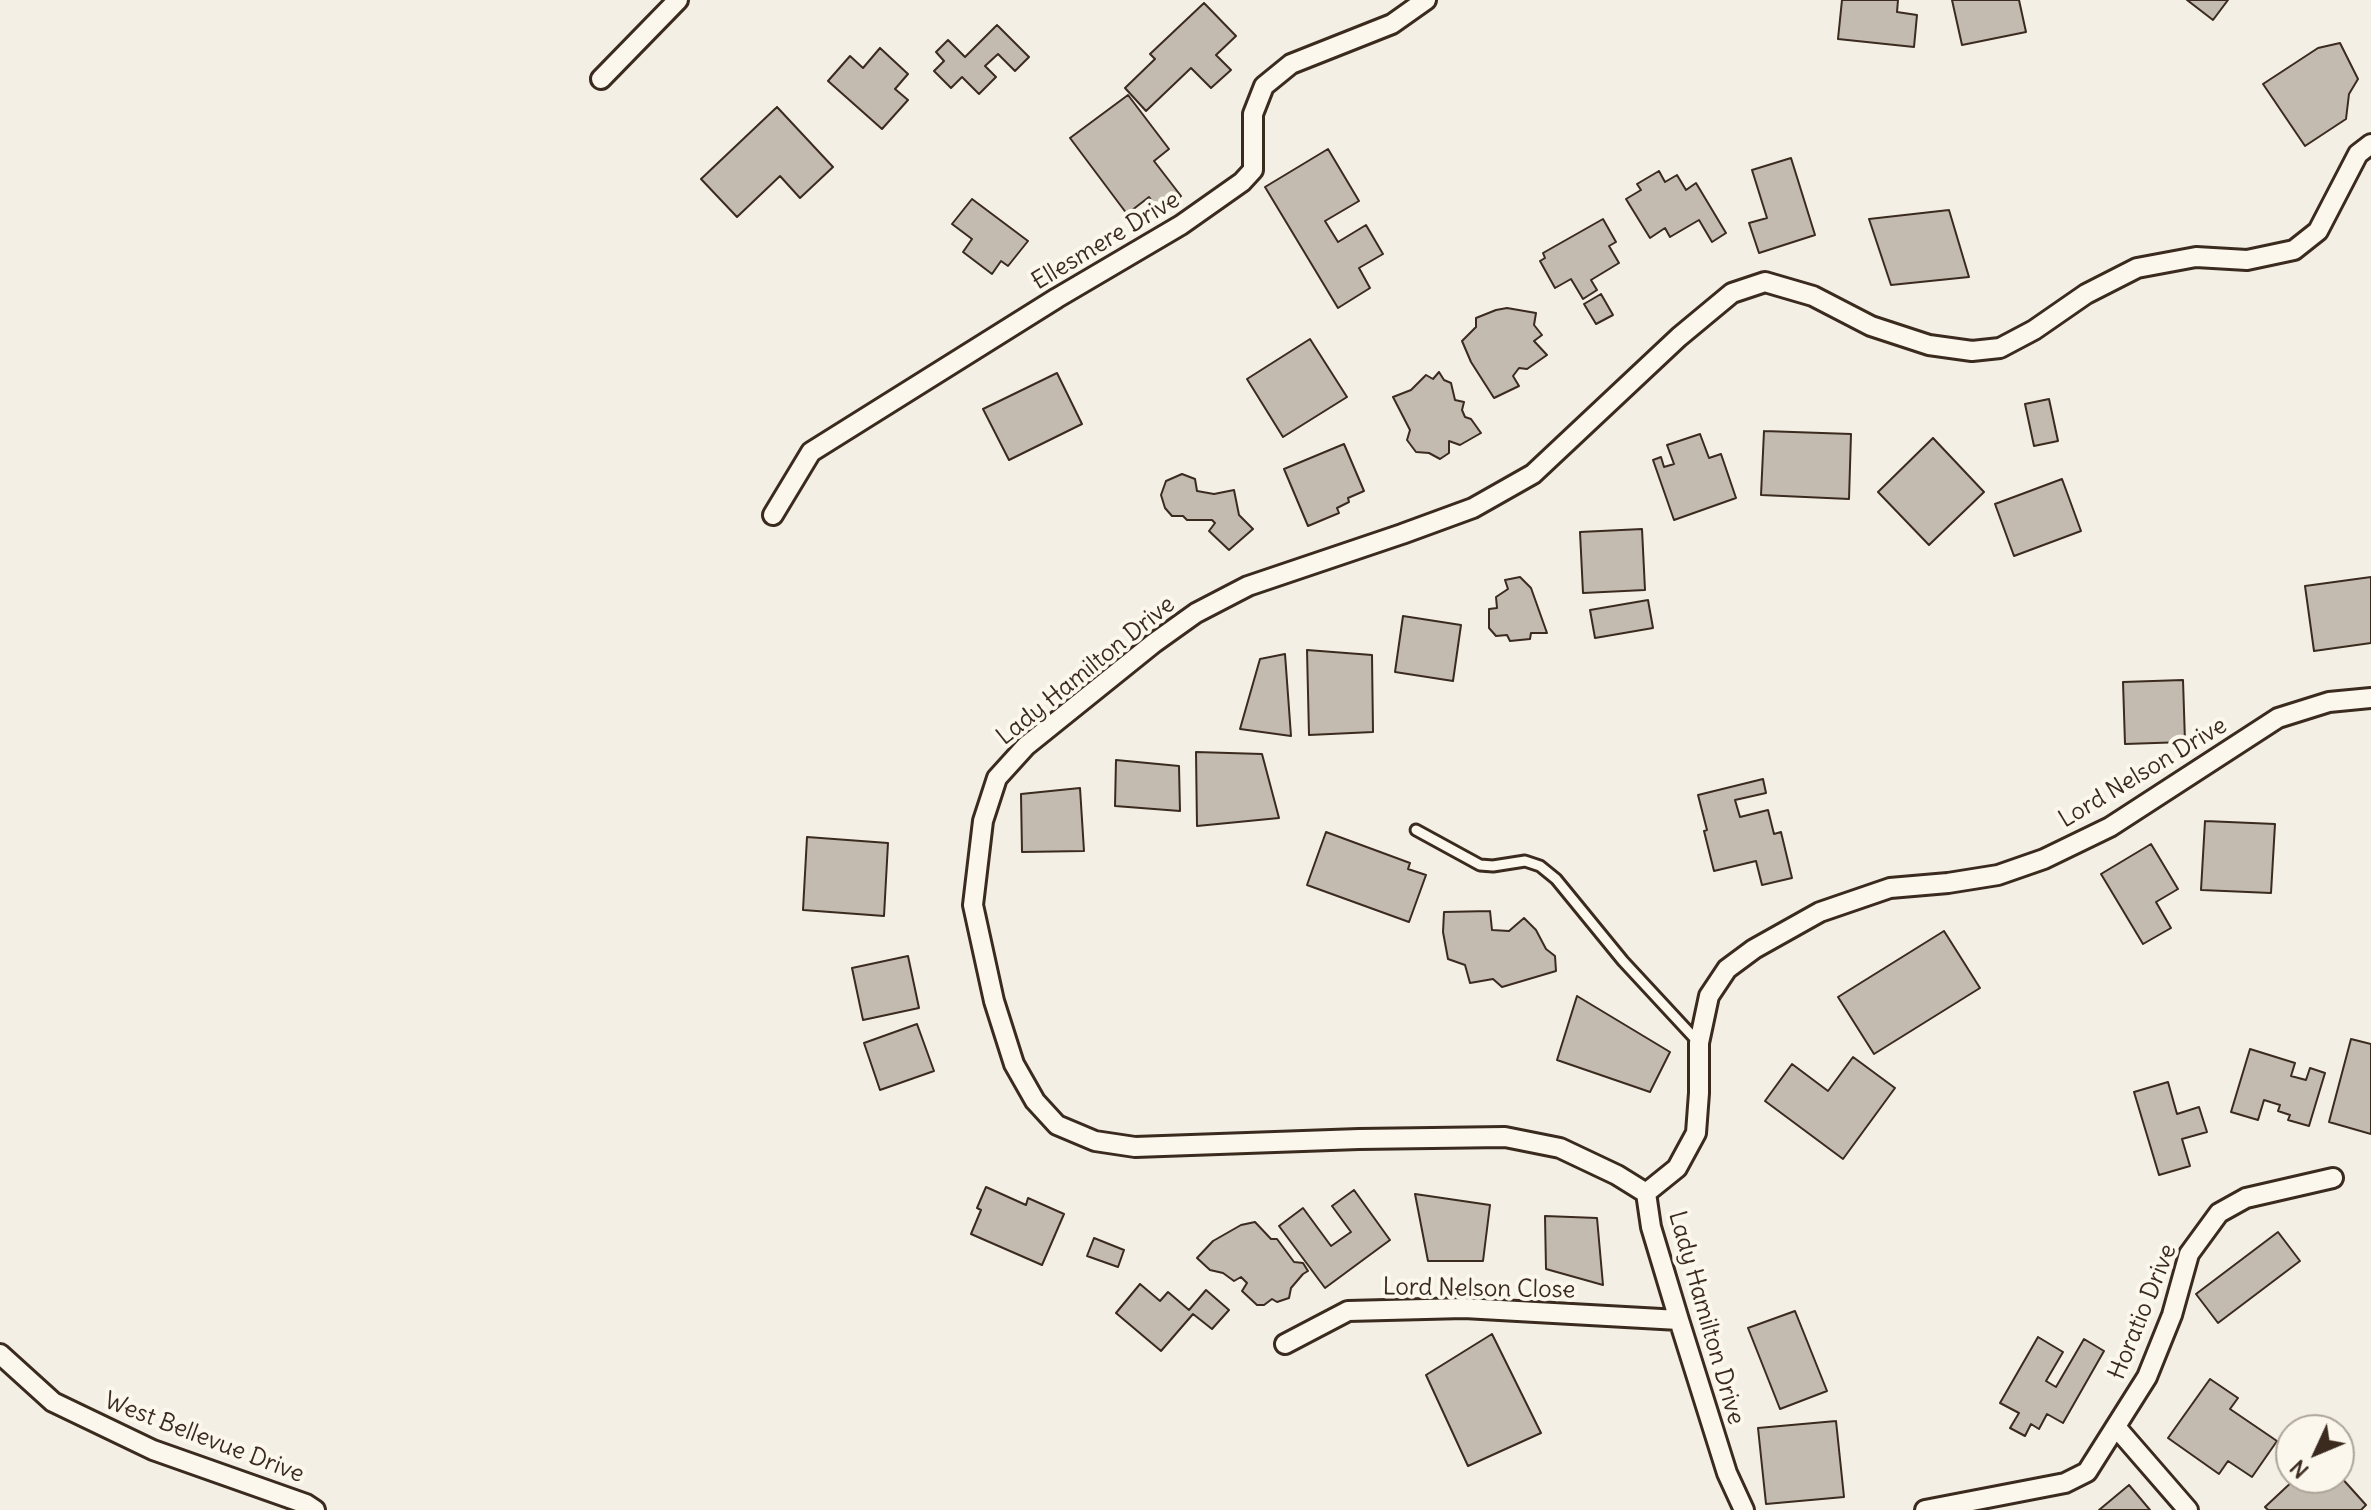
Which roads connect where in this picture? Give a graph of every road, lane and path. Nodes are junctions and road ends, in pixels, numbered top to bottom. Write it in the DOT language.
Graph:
graph roads {
  1 [pos="678,0"];
  2 [pos="1426,0"];
  3 [pos="601,79"];
  4 [pos="2371,144"];
  5 [pos="773,515"];
  6 [pos="2371,698"];
  7 [pos="1416,830"];
  8 [pos="1699,1043"];
  9 [pos="2333,1178"];
  10 [pos="1646,1193"];
  11 [pos="1679,1320"];
  12 [pos="1285,1344"];
  13 [pos="0,1354"];
  14 [pos="2116,1427"];
  15 [pos="315,1510"];
  16 [pos="1744,1510"];
  17 [pos="1925,1510"];
  18 [pos="2188,1510"];
  1 -- 3 [label="street"];
  2 -- 5 [label="street, Ellesmere Drive"];
  4 -- 10 [label="street, Lady Hamilton Drive"];
  6 -- 8 [label="street, Lord Nelson Drive"];
  7 -- 8 [label="lane"];
  8 -- 10 [label="street, Lord Nelson Drive"];
  9 -- 14 [label="street, Horatio Drive"];
  10 -- 11 [label="street, Lady Hamilton Drive"];
  11 -- 12 [label="street, Lord Nelson Close"];
  11 -- 16 [label="street, Lady Hamilton Drive"];
  13 -- 15 [label="street, West Bellevue Drive"];
  14 -- 17 [label="street, Horatio Drive"];
  14 -- 18 [label="street"];
}
